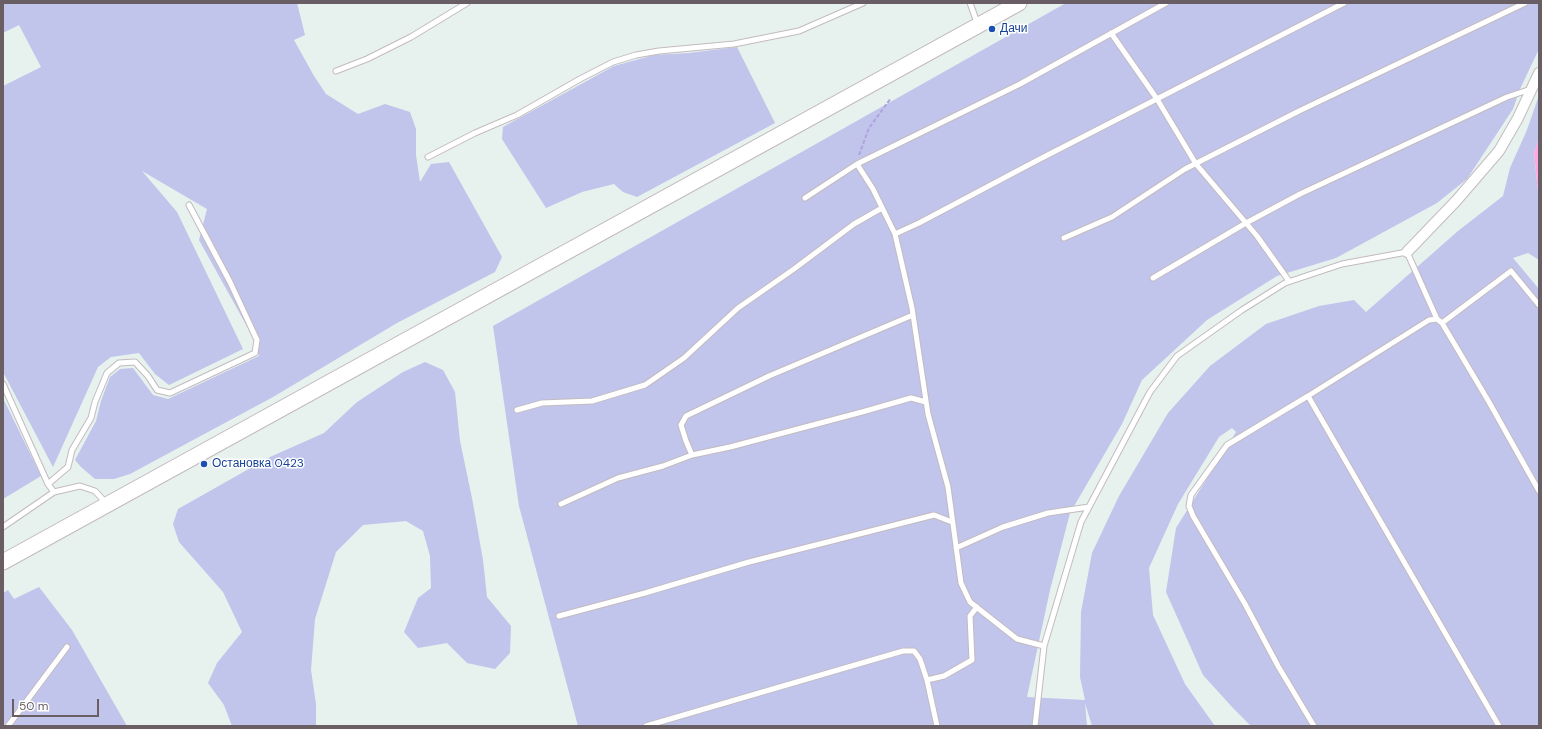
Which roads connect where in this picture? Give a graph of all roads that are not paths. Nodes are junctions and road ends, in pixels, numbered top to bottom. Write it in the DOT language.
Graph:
graph roads {
  1 [pos="467,3"];
  2 [pos="863,3"];
  3 [pos="970,3"];
  4 [pos="1019,3"];
  5 [pos="1166,3"];
  6 [pos="1344,3"];
  7 [pos="1525,3"];
  8 [pos="978,26"];
  9 [pos="1111,33"];
  10 [pos="336,71"];
  11 [pos="1539,73"];
  12 [pos="1532,88"];
  13 [pos="1157,99"];
  14 [pos="428,157"];
  15 [pos="857,164"];
  16 [pos="1196,164"];
  17 [pos="805,198"];
  18 [pos="189,205"];
  19 [pos="882,208"];
  20 [pos="1246,223"];
  21 [pos="895,234"];
  22 [pos="1064,238"];
  23 [pos="1407,252"];
  24 [pos="1153,278"];
  25 [pos="1288,281"];
  26 [pos="1539,304"];
  27 [pos="913,315"];
  28 [pos="1437,318"];
  29 [pos="1442,323"];
  30 [pos="3,384"];
  31 [pos="1308,396"];
  32 [pos="926,402"];
  33 [pos="517,410"];
  34 [pos="692,456"];
  35 [pos="48,484"];
  36 [pos="1539,491"];
  37 [pos="54,492"];
  38 [pos="561,504"];
  39 [pos="108,505"];
  40 [pos="1089,507"];
  41 [pos="952,522"];
  42 [pos="3,527"];
  43 [pos="956,548"];
  44 [pos="3,562"];
  45 [pos="977,607"];
  46 [pos="559,616"];
  47 [pos="1044,646"];
  48 [pos="67,647"];
  49 [pos="927,680"];
  50 [pos="8,726"];
  51 [pos="646,726"];
  52 [pos="938,726"];
  53 [pos="1035,726"];
  54 [pos="1314,726"];
  55 [pos="1499,726"];
  1 -- 10 [label="lane"];
  2 -- 14 [label="lane"];
  3 -- 8 [label="lane"];
  4 -- 8 [label="main road"];
  5 -- 9 [label="lane"];
  6 -- 13 [label="lane"];
  7 -- 16 [label="lane"];
  8 -- 39 [label="main road"];
  9 -- 13 [label="lane"];
  9 -- 15 [label="lane"];
  11 -- 12 [label="street"];
  12 -- 20 [label="lane"];
  12 -- 23 [label="street"];
  13 -- 16 [label="lane"];
  13 -- 21 [label="lane"];
  15 -- 17 [label="lane"];
  15 -- 19 [label="lane"];
  16 -- 20 [label="lane"];
  16 -- 22 [label="lane"];
  18 -- 35 [label="lane"];
  19 -- 21 [label="lane"];
  19 -- 33 [label="lane"];
  20 -- 24 [label="lane"];
  20 -- 25 [label="lane"];
  21 -- 27 [label="lane"];
  23 -- 25 [label="lane"];
  23 -- 28 [label="lane"];
  25 -- 40 [label="lane"];
  26 -- 29 [label="lane"];
  27 -- 32 [label="lane"];
  27 -- 34 [label="lane"];
  28 -- 29 [label="lane"];
  28 -- 31 [label="lane"];
  29 -- 36 [label="lane"];
  30 -- 35 [label="lane"];
  31 -- 54 [label="lane"];
  31 -- 55 [label="lane"];
  32 -- 34 [label="lane"];
  32 -- 41 [label="lane"];
  34 -- 38 [label="lane"];
  35 -- 37 [label="lane"];
  37 -- 39 [label="lane"];
  37 -- 42 [label="lane"];
  39 -- 44 [label="main road"];
  40 -- 43 [label="lane"];
  40 -- 47 [label="lane"];
  41 -- 43 [label="lane"];
  41 -- 46 [label="lane"];
  43 -- 45 [label="lane"];
  45 -- 47 [label="lane"];
  45 -- 49 [label="lane"];
  47 -- 53 [label="lane"];
  48 -- 50 [label="lane"];
  49 -- 51 [label="lane"];
  49 -- 52 [label="lane"];
}
